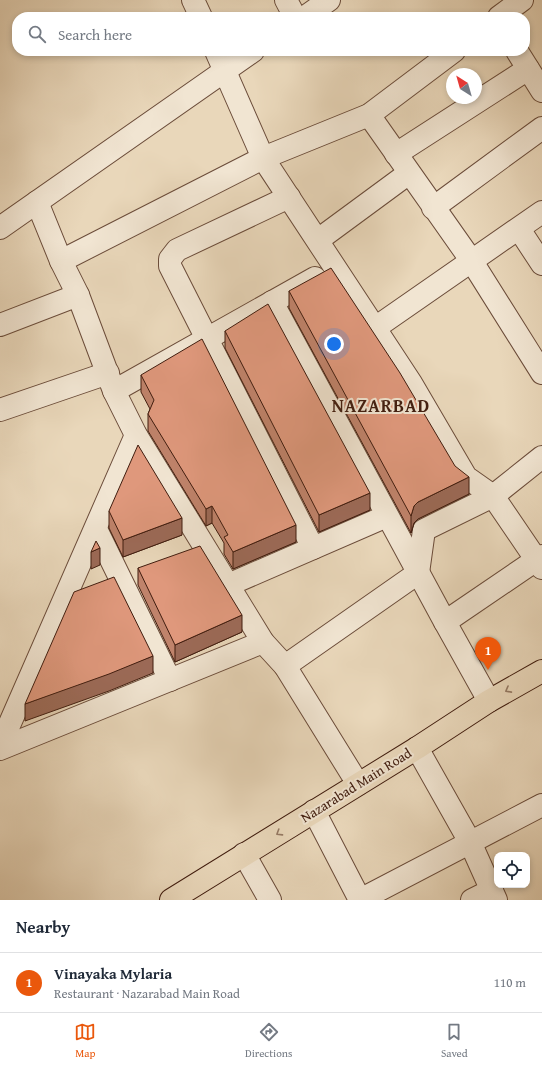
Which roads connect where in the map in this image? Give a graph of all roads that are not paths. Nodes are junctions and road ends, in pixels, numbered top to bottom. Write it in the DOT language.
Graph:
graph roads {
  1 [pos="193,0"];
  2 [pos="286,0"];
  3 [pos="329,0"];
  4 [pos="199,12"];
  5 [pos="292,12"];
  6 [pos="312,12"];
  7 [pos="235,56"];
  8 [pos="447,56"];
  9 [pos="221,60"];
  10 [pos="523,60"];
  11 [pos="542,92"];
  12 [pos="369,115"];
  13 [pos="542,128"];
  14 [pos="396,154"];
  15 [pos="263,158"];
  16 [pos="409,173"];
  17 [pos="289,197"];
  18 [pos="38,202"];
  19 [pos="433,208"];
  20 [pos="542,212"];
  21 [pos="0,228"];
  22 [pos="519,229"];
  23 [pos="318,240"];
  24 [pos="471,260"];
  25 [pos="61,261"];
  26 [pos="542,264"];
  27 [pos="335,266"];
  28 [pos="78,295"];
  29 [pos="272,302"];
  30 [pos="0,325"];
  31 [pos="375,328"];
  32 [pos="206,339"];
  33 [pos="542,373"];
  34 [pos="111,382"];
  35 [pos="0,410"];
  36 [pos="136,436"];
  37 [pos="542,457"];
  38 [pos="493,496"];
  39 [pos="387,516"];
  40 [pos="96,529"];
  41 [pos="312,548"];
  42 [pos="540,562"];
  43 [pos="418,573"];
  44 [pos="228,585"];
  45 [pos="445,622"];
  46 [pos="263,642"];
  47 [pos="285,666"];
  48 [pos="542,670"];
  49 [pos="170,680"];
  50 [pos="489,700"];
  51 [pos="1,737"];
  52 [pos="417,748"];
  53 [pos="358,784"];
  54 [pos="542,805"];
  55 [pos="314,811"];
  56 [pos="470,842"];
  57 [pos="244,854"];
  58 [pos="494,895"];
  59 [pos="171,900"];
  60 [pos="270,900"];
  61 [pos="360,900"];
  62 [pos="472,900"];
  1 -- 4 [label="street"];
  2 -- 5 [label="street"];
  3 -- 6 [label="street"];
  7 -- 9 [label="street"];
  8 -- 12 [label="street"];
  9 -- 15 [label="street"];
  9 -- 18 [label="street"];
  10 -- 11 [label="street"];
  10 -- 14 [label="street"];
  12 -- 14 [label="street"];
  12 -- 15 [label="street"];
  13 -- 19 [label="street"];
  14 -- 16 [label="street"];
  15 -- 17 [label="street"];
  15 -- 25 [label="street"];
  16 -- 19 [label="street"];
  16 -- 23 [label="street"];
  17 -- 23 [label="street"];
  17 -- 32 [label="street"];
  18 -- 21 [label="street"];
  18 -- 25 [label="street"];
  19 -- 24 [label="street"];
  20 -- 22 [label="street"];
  22 -- 24 [label="street"];
  22 -- 26 [label="street"];
  23 -- 27 [label="street"];
  24 -- 31 [label="street"];
  24 -- 33 [label="street"];
  25 -- 28 [label="street"];
  27 -- 29 [label="street"];
  27 -- 31 [label="street"];
  28 -- 30 [label="street"];
  28 -- 34 [label="street"];
  29 -- 32 [label="street"];
  29 -- 39 [label="street"];
  31 -- 38 [label="street"];
  32 -- 34 [label="street"];
  32 -- 41 [label="street"];
  34 -- 35 [label="street"];
  34 -- 36 [label="street"];
  36 -- 40 [label="street"];
  36 -- 44 [label="street"];
  37 -- 38 [label="street"];
  38 -- 42 [label="street"];
  38 -- 43 [label="street"];
  39 -- 41 [label="street"];
  39 -- 43 [label="street"];
  40 -- 49 [label="street"];
  40 -- 51 [label="street"];
  41 -- 44 [label="street"];
  42 -- 45 [label="street"];
  43 -- 45 [label="street"];
  43 -- 47 [label="street"];
  44 -- 46 [label="street"];
  45 -- 50 [label="street"];
  46 -- 47 [label="street"];
  46 -- 49 [label="street"];
  47 -- 53 [label="street"];
  48 -- 50 [label="main road, Nazarabad Main Road, one-way"];
  49 -- 51 [label="street"];
  50 -- 52 [label="main road, Nazarabad Main Road"];
  52 -- 53 [label="main road, Nazarabad Main Road"];
  52 -- 56 [label="street"];
  53 -- 55 [label="main road, Nazarabad Main Road"];
  54 -- 56 [label="street"];
  55 -- 57 [label="main road, Nazarabad Main Road, one-way"];
  55 -- 61 [label="street"];
  56 -- 58 [label="street"];
  56 -- 61 [label="street"];
  57 -- 59 [label="main road, Nazarabad Main Road"];
  57 -- 60 [label="street"];
  58 -- 62 [label="street"];
}
